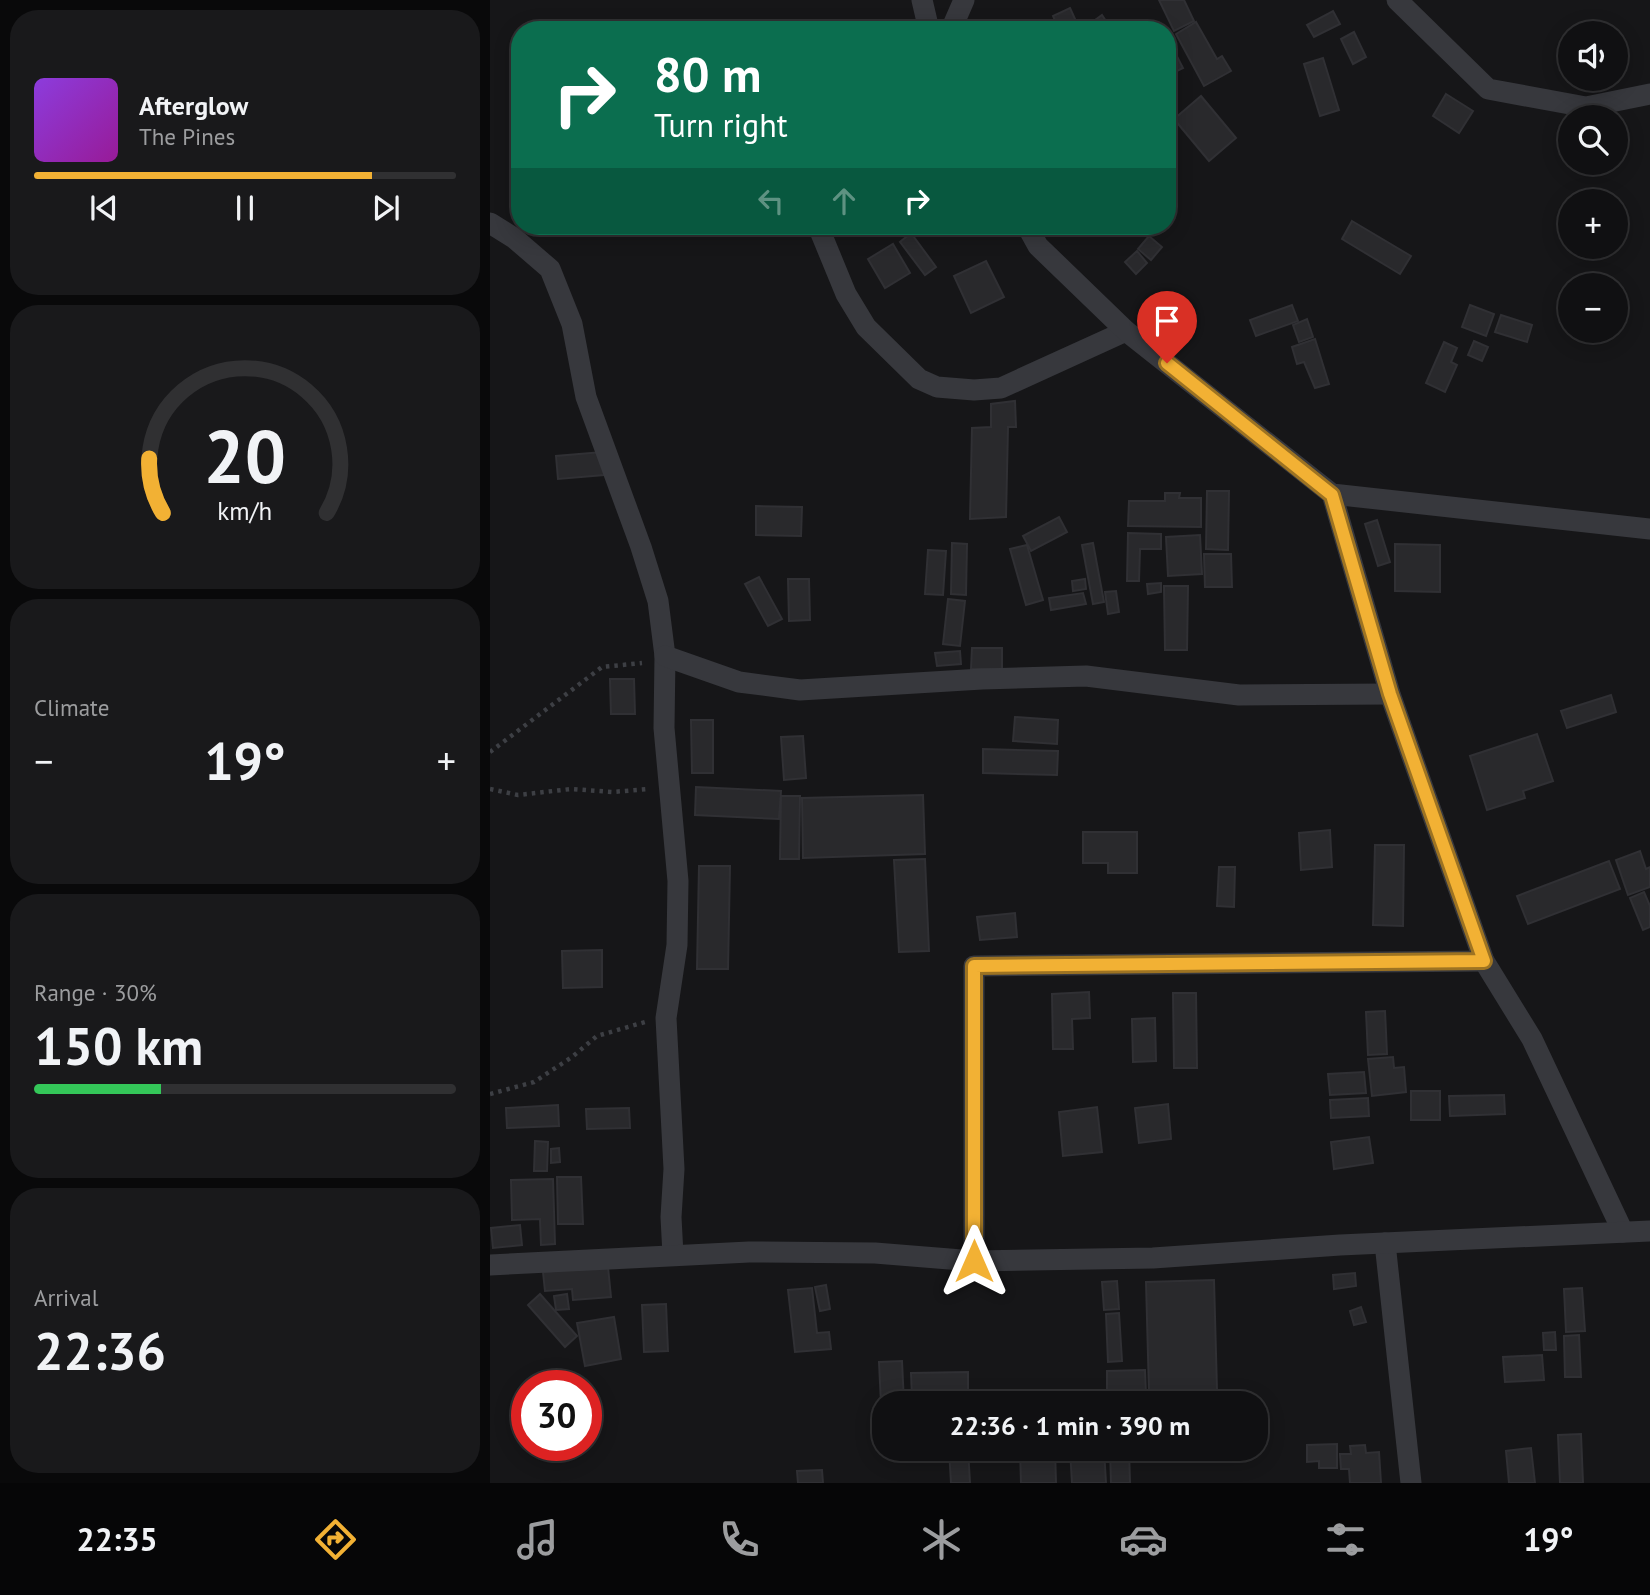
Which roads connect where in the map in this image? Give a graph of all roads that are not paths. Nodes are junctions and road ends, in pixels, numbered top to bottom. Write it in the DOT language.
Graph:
graph roads {
  1 [pos="922,0"];
  2 [pos="964,0"];
  3 [pos="1397,0"];
  4 [pos="927,21"];
  5 [pos="955,21"];
  6 [pos="1650,94"];
  7 [pos="490,223"];
  8 [pos="822,235"];
  9 [pos="1032,235"];
  10 [pos="1126,331"];
  11 [pos="1332,495"];
  12 [pos="1649,534"];
  13 [pos="665,656"];
  14 [pos="1390,694"];
  15 [pos="1484,961"];
  16 [pos="1650,1231"];
  17 [pos="1623,1232"];
  18 [pos="1385,1243"];
  19 [pos="673,1255"];
  20 [pos="974,1261"];
  21 [pos="490,1265"];
  22 [pos="1412,1483"];
  1 -- 4 [label="street"];
  2 -- 5 [label="street"];
  3 -- 6 [label="street"];
  7 -- 13 [label="street"];
  8 -- 10 [label="street"];
  9 -- 10 [label="street"];
  10 -- 11 [label="street"];
  11 -- 12 [label="street"];
  11 -- 14 [label="street"];
  13 -- 14 [label="street"];
  13 -- 19 [label="street"];
  14 -- 15 [label="street"];
  15 -- 17 [label="street"];
  15 -- 20 [label="street"];
  16 -- 17 [label="street"];
  17 -- 18 [label="street"];
  18 -- 20 [label="street"];
  18 -- 22 [label="street"];
  19 -- 20 [label="street"];
  19 -- 21 [label="street"];
}
